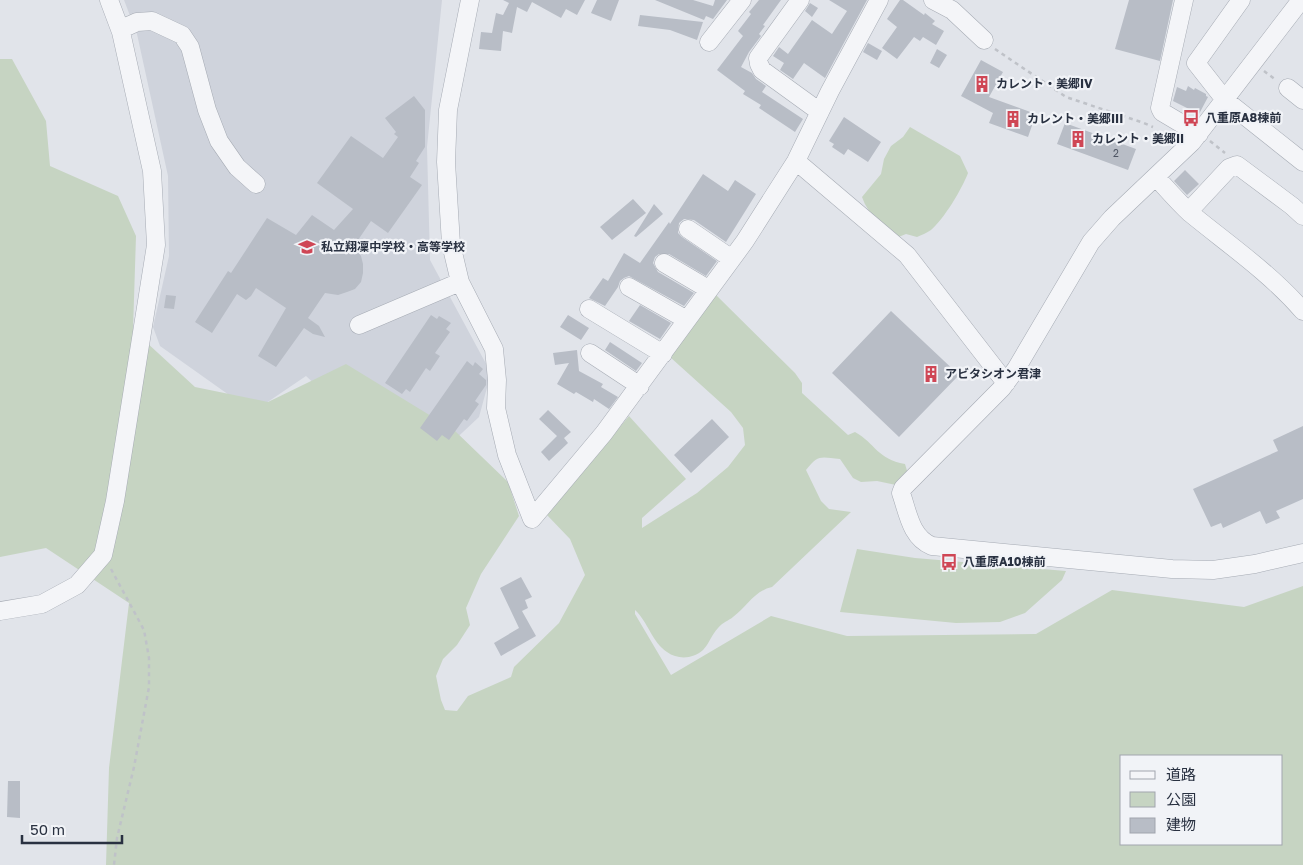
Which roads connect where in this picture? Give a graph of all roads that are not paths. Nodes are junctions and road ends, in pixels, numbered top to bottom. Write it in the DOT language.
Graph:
graph roads {
  1 [pos="470,0"];
  2 [pos="742,0"];
  3 [pos="800,0"];
  4 [pos="879,0"];
  5 [pos="932,0"];
  6 [pos="1184,0"];
  7 [pos="1241,0"];
  8 [pos="1301,0"];
  9 [pos="111,5"];
  10 [pos="146,21"];
  11 [pos="121,32"];
  12 [pos="984,40"];
  13 [pos="709,42"];
  14 [pos="1288,88"];
  15 [pos="1225,100"];
  16 [pos="1303,100"];
  17 [pos="820,112"];
  18 [pos="1203,137"];
  19 [pos="796,160"];
  20 [pos="1303,162"];
  21 [pos="1156,176"];
  22 [pos="256,184"];
  23 [pos="1189,211"];
  24 [pos="1303,216"];
  25 [pos="688,229"];
  26 [pos="732,259"];
  27 [pos="664,263"];
  28 [pos="460,282"];
  29 [pos="629,287"];
  30 [pos="708,289"];
  31 [pos="589,309"];
  32 [pos="1303,311"];
  33 [pos="687,320"];
  34 [pos="359,325"];
  35 [pos="590,353"];
  36 [pos="663,354"];
  37 [pos="1006,383"];
  38 [pos="640,386"];
  39 [pos="1303,553"];
  40 [pos="0,611"];
  1 -- 28 [label="street"];
  2 -- 13 [label="street"];
  3 -- 17 [label="street"];
  4 -- 17 [label="street"];
  5 -- 12 [label="street"];
  6 -- 18 [label="street"];
  7 -- 15 [label="street"];
  8 -- 15 [label="street"];
  9 -- 10 [label="street"];
  9 -- 11 [label="street"];
  10 -- 11 [label="street"];
  10 -- 22 [label="street"];
  11 -- 40 [label="street"];
  14 -- 16 [label="street"];
  15 -- 18 [label="street"];
  15 -- 20 [label="street"];
  17 -- 19 [label="street"];
  18 -- 21 [label="street"];
  19 -- 26 [label="street"];
  19 -- 37 [label="street"];
  21 -- 23 [label="street"];
  21 -- 37 [label="street"];
  23 -- 24 [label="street"];
  23 -- 32 [label="street"];
  25 -- 26 [label="street"];
  26 -- 30 [label="street"];
  27 -- 30 [label="street"];
  28 -- 34 [label="street"];
  28 -- 38 [label="street"];
  29 -- 33 [label="street"];
  30 -- 33 [label="street"];
  31 -- 36 [label="street"];
  33 -- 36 [label="street"];
  35 -- 38 [label="street"];
  36 -- 38 [label="street"];
  37 -- 39 [label="street"];
}
